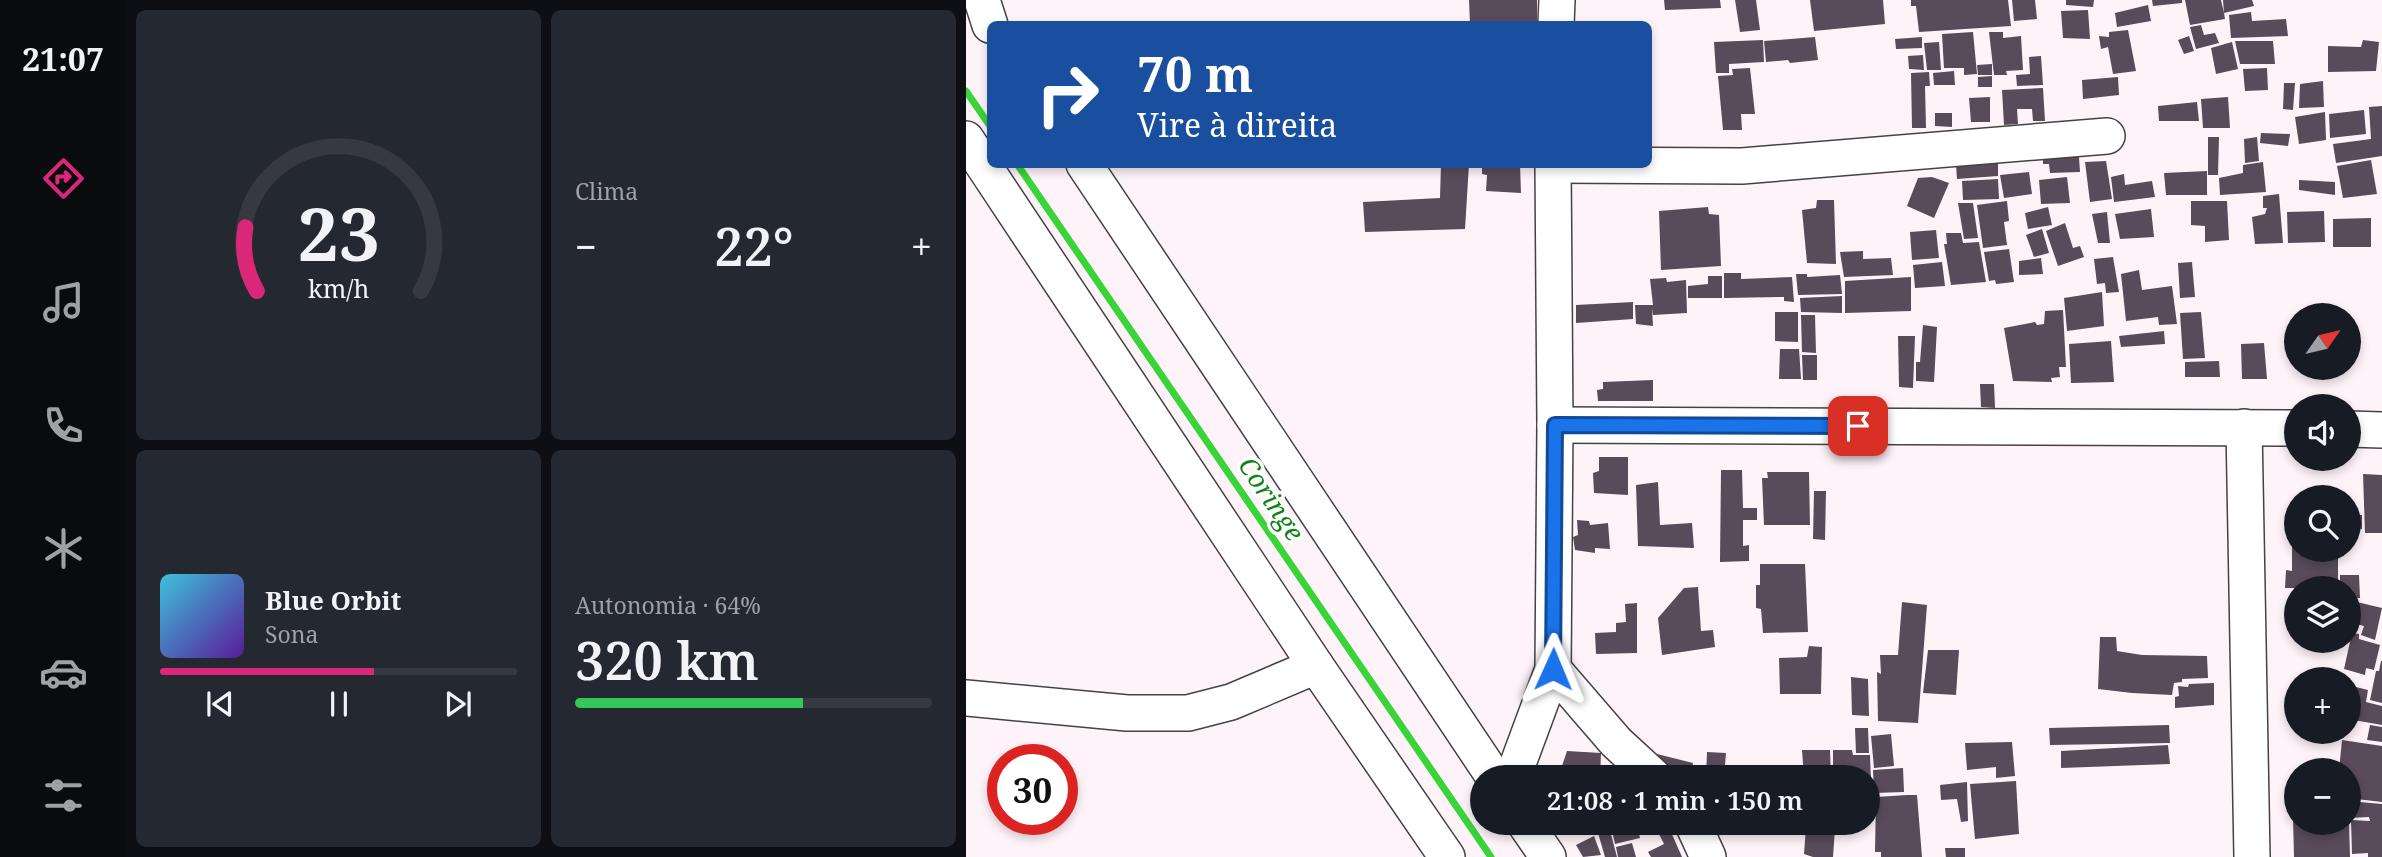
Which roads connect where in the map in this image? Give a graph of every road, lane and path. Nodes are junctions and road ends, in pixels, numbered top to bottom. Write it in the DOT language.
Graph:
graph roads {
  1 [pos="982,0"];
  2 [pos="1557,0"];
  3 [pos="989,21"];
  4 [pos="1556,21"];
  5 [pos="2107,136"];
  6 [pos="966,139"];
  7 [pos="1652,166"];
  8 [pos="1087,168"];
  9 [pos="1553,168"];
  10 [pos="1555,425"];
  11 [pos="2244,427"];
  12 [pos="2284,428"];
  13 [pos="2361,429"];
  14 [pos="2382,430"];
  15 [pos="1316,666"];
  16 [pos="1553,669"];
  17 [pos="966,698"];
  18 [pos="1486,765"];
  19 [pos="1517,765"];
  20 [pos="1641,765"];
  21 [pos="1533,835"];
  22 [pos="1698,835"];
  23 [pos="1447,857"];
  24 [pos="1548,857"];
  25 [pos="1708,857"];
  26 [pos="2252,857"];
  1 -- 3 [label="street"];
  2 -- 4 [label="street"];
  5 -- 7 [label="street"];
  6 -- 15 [label="street"];
  8 -- 18 [label="street"];
  9 -- 10 [label="street"];
  10 -- 11 [label="street"];
  10 -- 16 [label="street"];
  11 -- 12 [label="street"];
  11 -- 26 [label="street"];
  13 -- 14 [label="street"];
  15 -- 17 [label="street"];
  15 -- 23 [label="street"];
  16 -- 19 [label="street"];
  16 -- 20 [label="street"];
  21 -- 24 [label="street"];
  22 -- 25 [label="street"];
}
